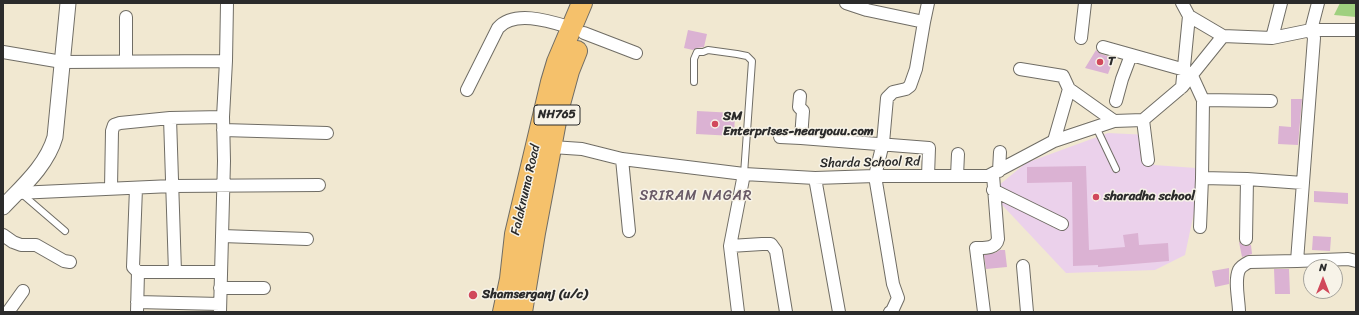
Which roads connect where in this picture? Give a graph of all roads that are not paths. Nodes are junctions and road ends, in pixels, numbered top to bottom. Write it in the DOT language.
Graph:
graph roads {
  1 [pos="68,3"];
  2 [pos="227,3"];
  3 [pos="582,3"];
  4 [pos="596,3"];
  5 [pos="846,3"];
  6 [pos="928,3"];
  7 [pos="1085,3"];
  8 [pos="1182,3"];
  9 [pos="1281,3"];
  10 [pos="1318,3"];
  11 [pos="1189,16"];
  12 [pos="126,17"];
  13 [pos="924,22"];
  14 [pos="578,30"];
  15 [pos="1311,30"];
  16 [pos="1356,30"];
  17 [pos="1223,36"];
  18 [pos="1080,38"];
  19 [pos="1272,38"];
  20 [pos="1103,47"];
  21 [pos="3,52"];
  22 [pos="636,53"];
  23 [pos="1131,55"];
  24 [pos="226,61"];
  25 [pos="62,62"];
  26 [pos="126,62"];
  27 [pos="1020,69"];
  28 [pos="1188,73"];
  29 [pos="694,82"];
  30 [pos="467,90"];
  31 [pos="1069,90"];
  32 [pos="800,96"];
  33 [pos="1203,100"];
  34 [pos="1116,101"];
  35 [pos="1271,101"];
  36 [pos="223,117"];
  37 [pos="170,118"];
  38 [pos="1143,120"];
  39 [pos="1114,121"];
  40 [pos="1096,127"];
  41 [pos="223,130"];
  42 [pos="327,133"];
  43 [pos="780,137"];
  44 [pos="802,138"];
  45 [pos="1054,140"];
  46 [pos="883,143"];
  47 [pos="545,144"];
  48 [pos="1000,152"];
  49 [pos="958,154"];
  50 [pos="622,159"];
  51 [pos="1148,160"];
  52 [pos="1116,169"];
  53 [pos="996,173"];
  54 [pos="744,174"];
  55 [pos="875,176"];
  56 [pos="928,176"];
  57 [pos="956,176"];
  58 [pos="815,178"];
  59 [pos="1202,178"];
  60 [pos="1247,179"];
  61 [pos="1303,182"];
  62 [pos="319,185"];
  63 [pos="172,186"];
  64 [pos="224,186"];
  65 [pos="111,188"];
  66 [pos="136,188"];
  67 [pos="993,190"];
  68 [pos="13,193"];
  69 [pos="3,207"];
  70 [pos="1062,224"];
  71 [pos="1200,227"];
  72 [pos="65,231"];
  73 [pos="629,231"];
  74 [pos="3,235"];
  75 [pos="222,236"];
  76 [pos="307,239"];
  77 [pos="1246,240"];
  78 [pos="730,246"];
  79 [pos="1356,260"];
  80 [pos="1297,261"];
  81 [pos="70,262"];
  82 [pos="1023,266"];
  83 [pos="138,272"];
  84 [pos="175,272"];
  85 [pos="222,272"];
  86 [pos="220,288"];
  87 [pos="264,288"];
  88 [pos="23,291"];
  89 [pos="137,307"];
  90 [pos="220,308"];
  91 [pos="8,312"];
  92 [pos="503,312"];
  93 [pos="522,312"];
  94 [pos="738,312"];
  95 [pos="786,312"];
  96 [pos="839,312"];
  97 [pos="890,312"];
  98 [pos="984,312"];
  99 [pos="1027,312"];
  100 [pos="1240,312"];
  1 -- 25 [label="street"];
  2 -- 24 [label="street"];
  3 -- 14 [label="highway, Falaknuma Road / NH765"];
  4 -- 14 [label="highway, Falaknuma Road / NH765"];
  5 -- 13 [label="street"];
  6 -- 13 [label="street"];
  7 -- 18 [label="street"];
  8 -- 11 [label="street"];
  9 -- 19 [label="street"];
  10 -- 15 [label="street"];
  11 -- 17 [label="street"];
  11 -- 28 [label="street"];
  12 -- 26 [label="street"];
  13 -- 46 [label="street"];
  14 -- 22 [label="street"];
  14 -- 30 [label="street"];
  14 -- 47 [label="highway, Falaknuma Road / NH765"];
  15 -- 16 [label="street"];
  15 -- 19 [label="street"];
  15 -- 61 [label="street"];
  17 -- 19 [label="street"];
  17 -- 28 [label="street"];
  20 -- 23 [label="street"];
  21 -- 25 [label="street"];
  23 -- 28 [label="street"];
  23 -- 34 [label="street"];
  24 -- 26 [label="street"];
  24 -- 36 [label="street"];
  25 -- 26 [label="street"];
  25 -- 68 [label="street"];
  27 -- 31 [label="street"];
  28 -- 33 [label="street"];
  28 -- 38 [label="street"];
  29 -- 54 [label="lane"];
  31 -- 39 [label="street"];
  31 -- 45 [label="street"];
  32 -- 44 [label="street"];
  33 -- 35 [label="street"];
  33 -- 59 [label="street"];
  36 -- 37 [label="street"];
  36 -- 41 [label="street"];
  37 -- 63 [label="street"];
  37 -- 65 [label="street"];
  38 -- 39 [label="street, Sharda School Rd"];
  38 -- 51 [label="street"];
  39 -- 40 [label="street, Sharda School Rd"];
  40 -- 45 [label="street, Sharda School Rd"];
  40 -- 52 [label="lane"];
  41 -- 42 [label="street"];
  41 -- 64 [label="street"];
  43 -- 44 [label="street"];
  44 -- 46 [label="street"];
  45 -- 53 [label="street, Sharda School Rd"];
  46 -- 55 [label="street"];
  46 -- 56 [label="street"];
  47 -- 50 [label="street, Sharda School Rd"];
  47 -- 92 [label="highway, Falaknuma Road / NH765"];
  47 -- 93 [label="highway, Falaknuma Road / NH765"];
  48 -- 53 [label="street"];
  49 -- 57 [label="street"];
  50 -- 54 [label="street, Sharda School Rd"];
  50 -- 73 [label="street"];
  53 -- 57 [label="street, Sharda School Rd"];
  53 -- 67 [label="street"];
  54 -- 58 [label="street, Sharda School Rd"];
  54 -- 78 [label="street"];
  55 -- 56 [label="street, Sharda School Rd"];
  55 -- 58 [label="street, Sharda School Rd"];
  55 -- 97 [label="street"];
  56 -- 57 [label="street, Sharda School Rd"];
  58 -- 96 [label="street"];
  59 -- 60 [label="street"];
  59 -- 71 [label="street"];
  60 -- 61 [label="street"];
  60 -- 77 [label="street"];
  61 -- 80 [label="street"];
  62 -- 64 [label="street"];
  63 -- 64 [label="street"];
  63 -- 66 [label="street"];
  63 -- 84 [label="street"];
  64 -- 75 [label="street"];
  65 -- 66 [label="street"];
  65 -- 68 [label="street"];
  66 -- 83 [label="street"];
  67 -- 70 [label="street"];
  67 -- 98 [label="street"];
  68 -- 69 [label="street"];
  68 -- 72 [label="lane"];
  74 -- 81 [label="street"];
  75 -- 76 [label="street"];
  75 -- 85 [label="street"];
  78 -- 94 [label="street"];
  78 -- 95 [label="street"];
  79 -- 80 [label="street"];
  80 -- 100 [label="street"];
  82 -- 99 [label="street"];
  83 -- 84 [label="street"];
  83 -- 89 [label="street"];
  84 -- 85 [label="street"];
  85 -- 86 [label="street"];
  86 -- 87 [label="street"];
  86 -- 90 [label="street"];
  88 -- 91 [label="street"];
  89 -- 90 [label="street"];
}
